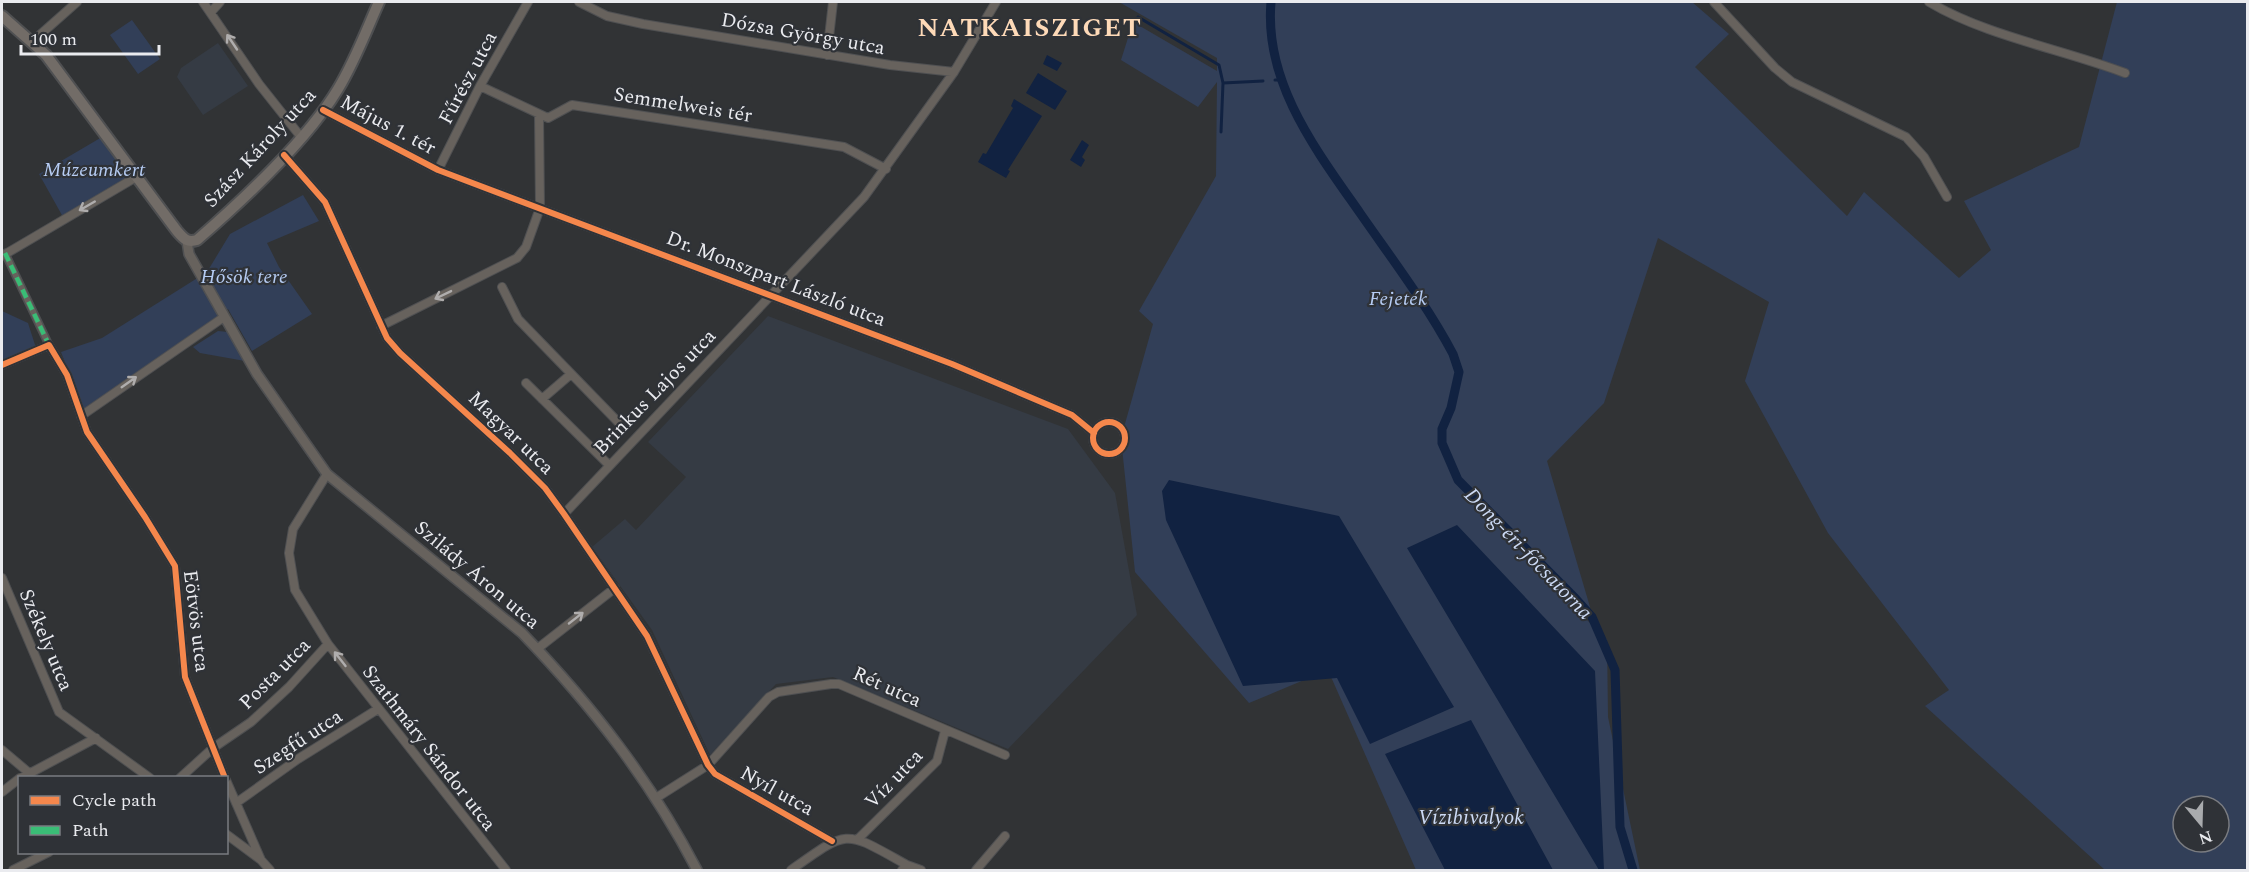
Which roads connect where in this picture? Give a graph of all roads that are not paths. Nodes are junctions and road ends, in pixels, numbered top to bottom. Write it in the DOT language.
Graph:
graph roads {
  1 [pos="77,2"];
  2 [pos="203,2"];
  3 [pos="220,2"];
  4 [pos="379,2"];
  5 [pos="528,2"];
  6 [pos="579,2"];
  7 [pos="834,2"];
  8 [pos="996,2"];
  9 [pos="1714,2"];
  10 [pos="1929,2"];
  11 [pos="211,12"];
  12 [pos="2,16"];
  13 [pos="33,41"];
  14 [pos="827,55"];
  15 [pos="954,72"];
  16 [pos="2125,73"];
  17 [pos="480,87"];
  18 [pos="323,110"];
  19 [pos="539,115"];
  20 [pos="301,137"];
  21 [pos="284,154"];
  22 [pos="886,169"];
  23 [pos="438,170"];
  24 [pos="138,176"];
  25 [pos="1947,197"];
  26 [pos="540,208"];
  27 [pos="187,241"];
  28 [pos="3,252"];
  29 [pos="502,287"];
  30 [pos="771,295"];
  31 [pos="224,317"];
  32 [pos="381,326"];
  33 [pos="49,345"];
  34 [pos="2,364"];
  35 [pos="571,374"];
  36 [pos="526,383"];
  37 [pos="542,399"];
  38 [pos="81,416"];
  39 [pos="619,423"];
  40 [pos="1094,433"];
  41 [pos="609,465"];
  42 [pos="327,474"];
  43 [pos="564,514"];
  44 [pos="2,578"];
  45 [pos="615,588"];
  46 [pos="328,644"];
  47 [pos="537,649"];
  48 [pos="378,709"];
  49 [pos="945,731"];
  50 [pos="96,738"];
  51 [pos="213,748"];
  52 [pos="2,750"];
  53 [pos="1005,755"];
  54 [pos="708,765"];
  55 [pos="28,772"];
  56 [pos="23,776"];
  57 [pos="149,776"];
  58 [pos="181,776"];
  59 [pos="225,776"];
  60 [pos="18,780"];
  61 [pos="228,784"];
  62 [pos="2,792"];
  63 [pos="656,798"];
  64 [pos="236,803"];
  65 [pos="228,835"];
  66 [pos="1005,836"];
  67 [pos="858,838"];
  68 [pos="832,841"];
  69 [pos="45,854"];
  70 [pos="261,860"];
  71 [pos="904,868"];
  72 [pos="13,870"];
  73 [pos="270,870"];
  74 [pos="506,870"];
  75 [pos="698,870"];
  76 [pos="791,870"];
  77 [pos="921,870"];
  78 [pos="976,870"];
  1 -- 13 [label="street"];
  2 -- 11 [label="street"];
  3 -- 11 [label="street"];
  4 -- 18 [label="main road, Szász Károly utca"];
  5 -- 17 [label="street, Fűrész utca"];
  6 -- 14 [label="street, Dózsa György utca"];
  7 -- 14 [label="street"];
  8 -- 15 [label="street, Brinkus Lajos utca"];
  9 -- 25 [label="street"];
  10 -- 16 [label="street"];
  20 -- 11 [label="street, one-way"];
  12 -- 13 [label="main road"];
  13 -- 24 [label="main road"];
  14 -- 15 [label="street, Dózsa György utca"];
  15 -- 22 [label="street, Brinkus Lajos utca"];
  17 -- 19 [label="street"];
  17 -- 23 [label="street, Fűrész utca"];
  18 -- 20 [label="main road, Szász Károly utca"];
  18 -- 23 [label="street, Május 1. tér"];
  19 -- 22 [label="street, Semmelweis tér"];
  19 -- 26 [label="street"];
  20 -- 21 [label="main road, Szász Károly utca"];
  21 -- 27 [label="main road, Szász Károly utca"];
  21 -- 32 [label="street, Magyar utca"];
  22 -- 30 [label="street, Brinkus Lajos utca"];
  23 -- 26 [label="street, Dr. Monszpart László utca"];
  24 -- 27 [label="main road"];
  24 -- 28 [label="street, one-way"];
  26 -- 30 [label="street, Dr. Monszpart László utca"];
  26 -- 32 [label="street, one-way"];
  27 -- 31 [label="street"];
  28 -- 33 [label="street"];
  29 -- 35 [label="street"];
  30 -- 40 [label="street, Dr. Monszpart László utca"];
  30 -- 41 [label="street, Brinkus Lajos utca"];
  38 -- 31 [label="street, one-way"];
  31 -- 42 [label="street, Szilády Áron utca"];
  32 -- 43 [label="street, Magyar utca"];
  33 -- 34 [label="street"];
  33 -- 38 [label="street"];
  35 -- 37 [label="street"];
  35 -- 39 [label="street"];
  36 -- 37 [label="street"];
  37 -- 41 [label="street"];
  38 -- 51 [label="street, Eötvös utca"];
  40 -- 40 [label="street"];
  41 -- 43 [label="street, Brinkus Lajos utca"];
  42 -- 46 [label="street, Posta utca"];
  42 -- 47 [label="street, Szilády Áron utca"];
  43 -- 45 [label="street, Magyar utca"];
  44 -- 50 [label="street, Székely utca"];
  47 -- 45 [label="street, one-way"];
  45 -- 54 [label="street, Magyar utca"];
  48 -- 46 [label="street, Szathmáry Sándor utca, one-way"];
  46 -- 51 [label="street, Posta utca"];
  47 -- 63 [label="street, Szilády Áron utca"];
  48 -- 64 [label="street, Szegfű utca"];
  48 -- 74 [label="street, Szathmáry Sándor utca"];
  49 -- 53 [label="street"];
  49 -- 54 [label="street, Rét utca"];
  49 -- 67 [label="street, Víz utca"];
  50 -- 55 [label="street"];
  50 -- 57 [label="street, Székely utca"];
  51 -- 58 [label="street, Posta utca"];
  51 -- 59 [label="street, Eötvös utca"];
  52 -- 55 [label="street"];
  54 -- 63 [label="street"];
  54 -- 68 [label="street, Nyíl utca"];
  55 -- 56 [label="street"];
  60 -- 62 [label="street"];
  61 -- 64 [label="street, Eötvös utca"];
  63 -- 75 [label="street, Szilády Áron utca"];
  64 -- 70 [label="street, Eötvös utca"];
  65 -- 70 [label="street"];
  66 -- 78 [label="street"];
  67 -- 68 [label="street"];
  67 -- 71 [label="street"];
  68 -- 76 [label="street"];
  69 -- 72 [label="street"];
  70 -- 73 [label="street"];
  71 -- 77 [label="street"];
}
